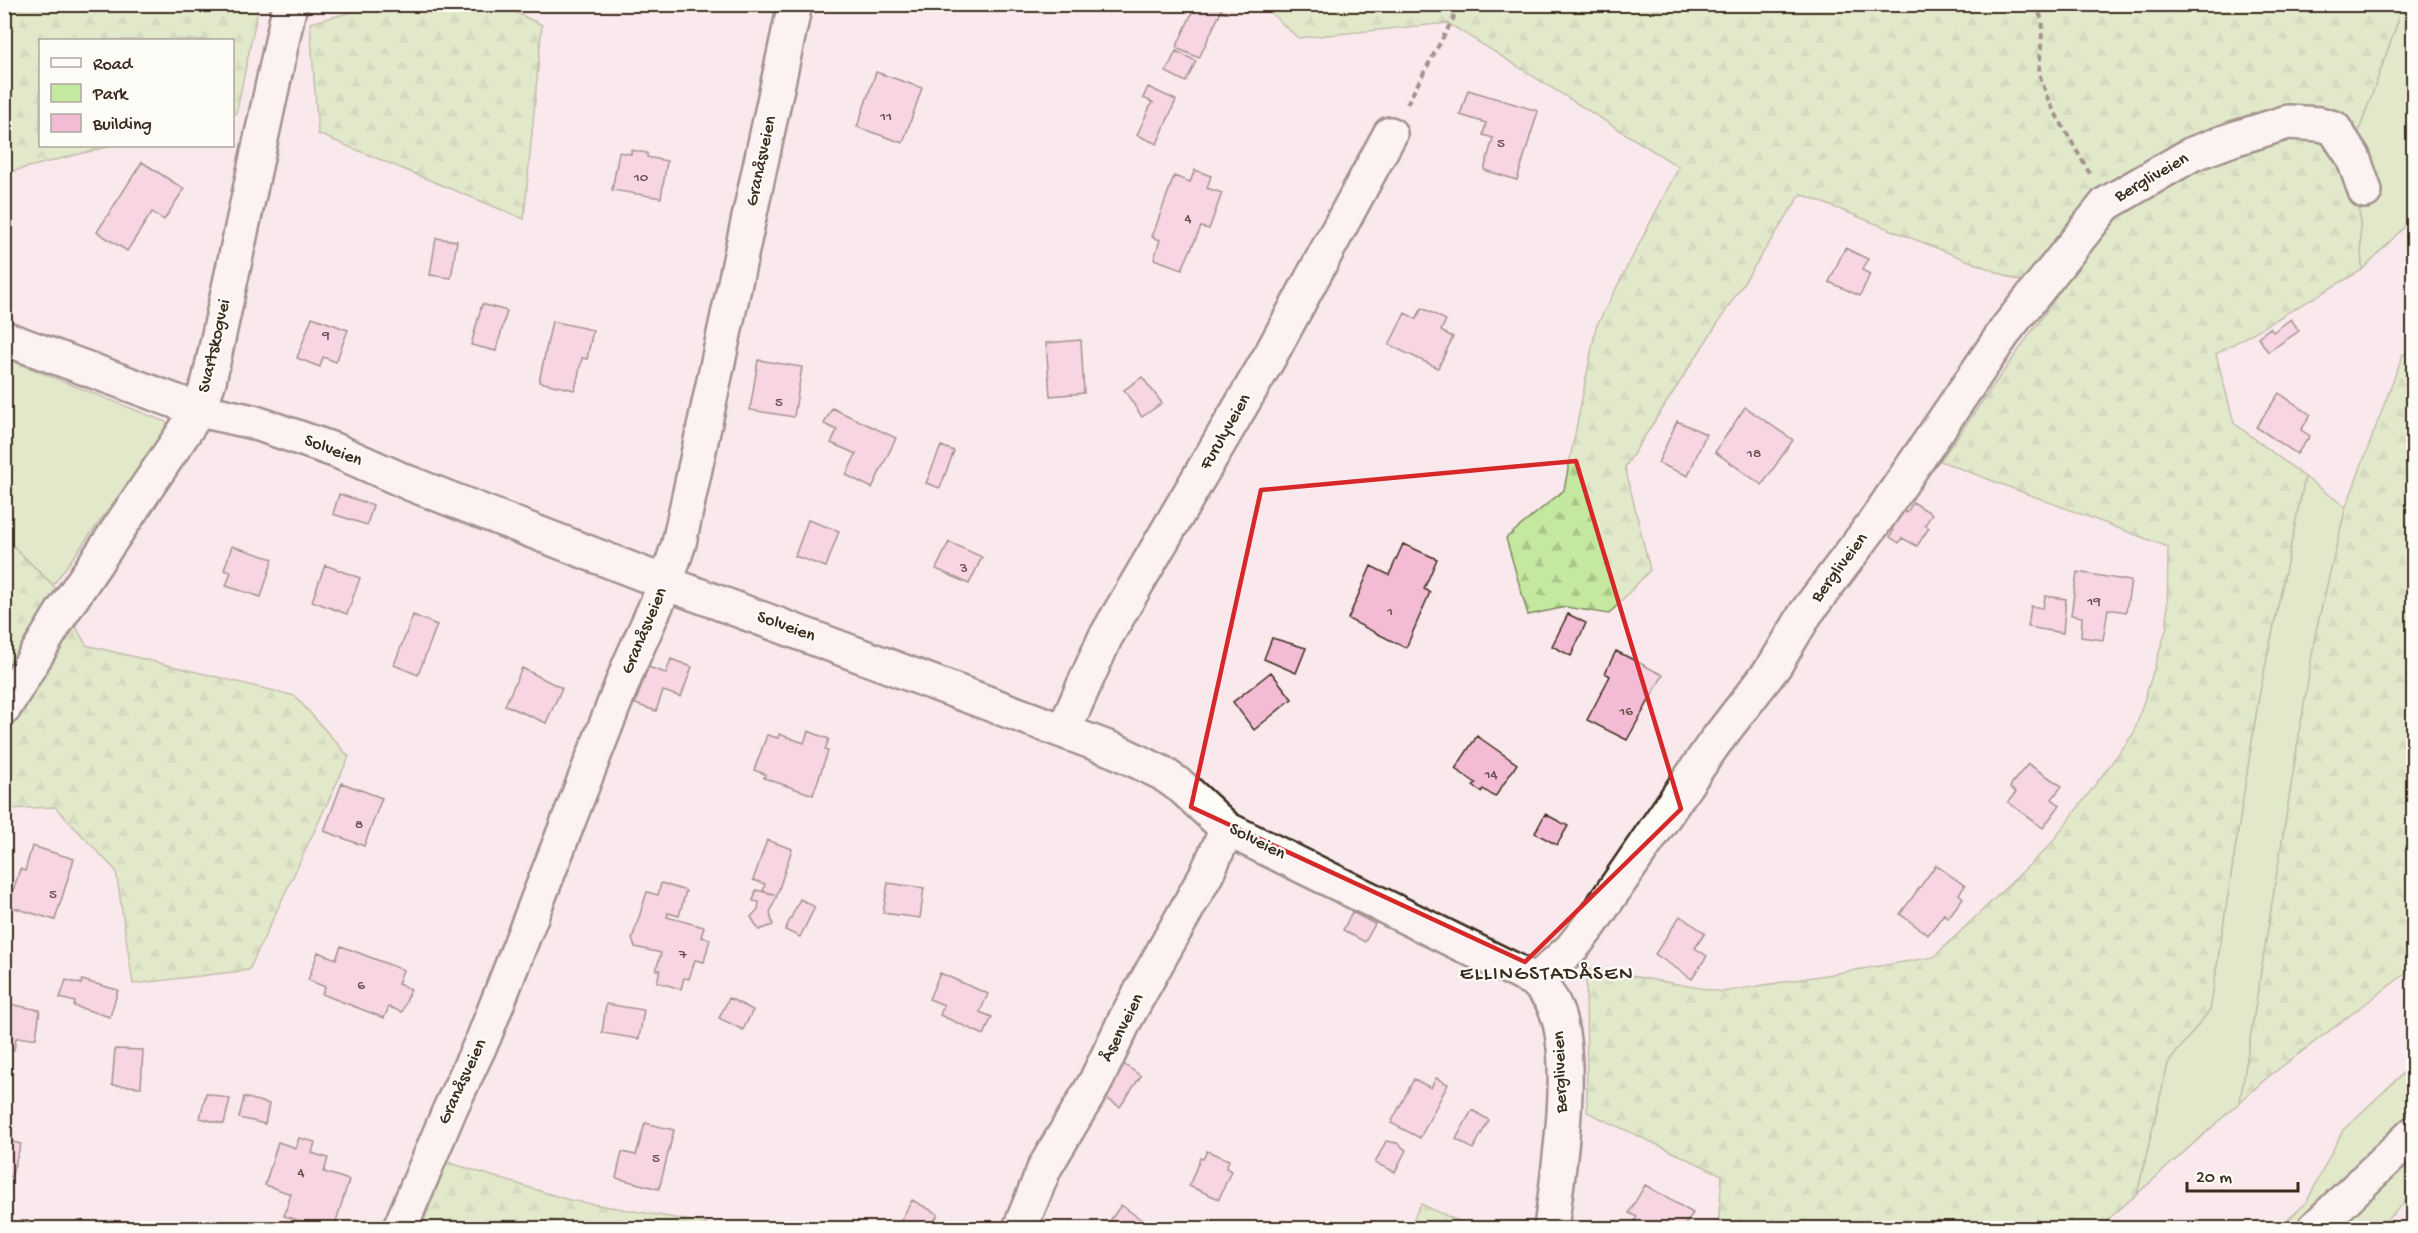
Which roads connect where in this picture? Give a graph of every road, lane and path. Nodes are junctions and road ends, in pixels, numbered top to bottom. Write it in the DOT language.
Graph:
graph roads {
  1 [pos="290,4"];
  2 [pos="795,4"];
  3 [pos="1461,4"];
  4 [pos="2034,4"];
  5 [pos="1390,134"];
  6 [pos="2365,191"];
  7 [pos="2106,204"];
  8 [pos="4,338"];
  9 [pos="199,410"];
  10 [pos="666,583"];
  11 [pos="4,708"];
  12 [pos="1064,730"];
  13 [pos="1227,829"];
  14 [pos="1536,981"];
  15 [pos="2414,1133"];
  16 [pos="400,1228"];
  17 [pos="1020,1228"];
  18 [pos="1551,1228"];
  19 [pos="2315,1228"];
  1 -- 9 [label="street, Svartskogvei"];
  2 -- 10 [label="street, Granåsveien"];
  3 -- 5 [label="path"];
  4 -- 7 [label="path"];
  5 -- 12 [label="street, Furulyveien"];
  6 -- 7 [label="street, Bergliveien"];
  7 -- 14 [label="street, Bergliveien"];
  8 -- 9 [label="street, Solveien"];
  9 -- 10 [label="street, Solveien"];
  9 -- 11 [label="street, Svartskogvei"];
  10 -- 12 [label="street, Solveien"];
  10 -- 16 [label="street, Granåsveien"];
  12 -- 13 [label="street, Solveien"];
  13 -- 14 [label="street, Solveien"];
  13 -- 17 [label="street, Åsenveien"];
  14 -- 18 [label="street, Bergliveien"];
  15 -- 19 [label="street"];
}
